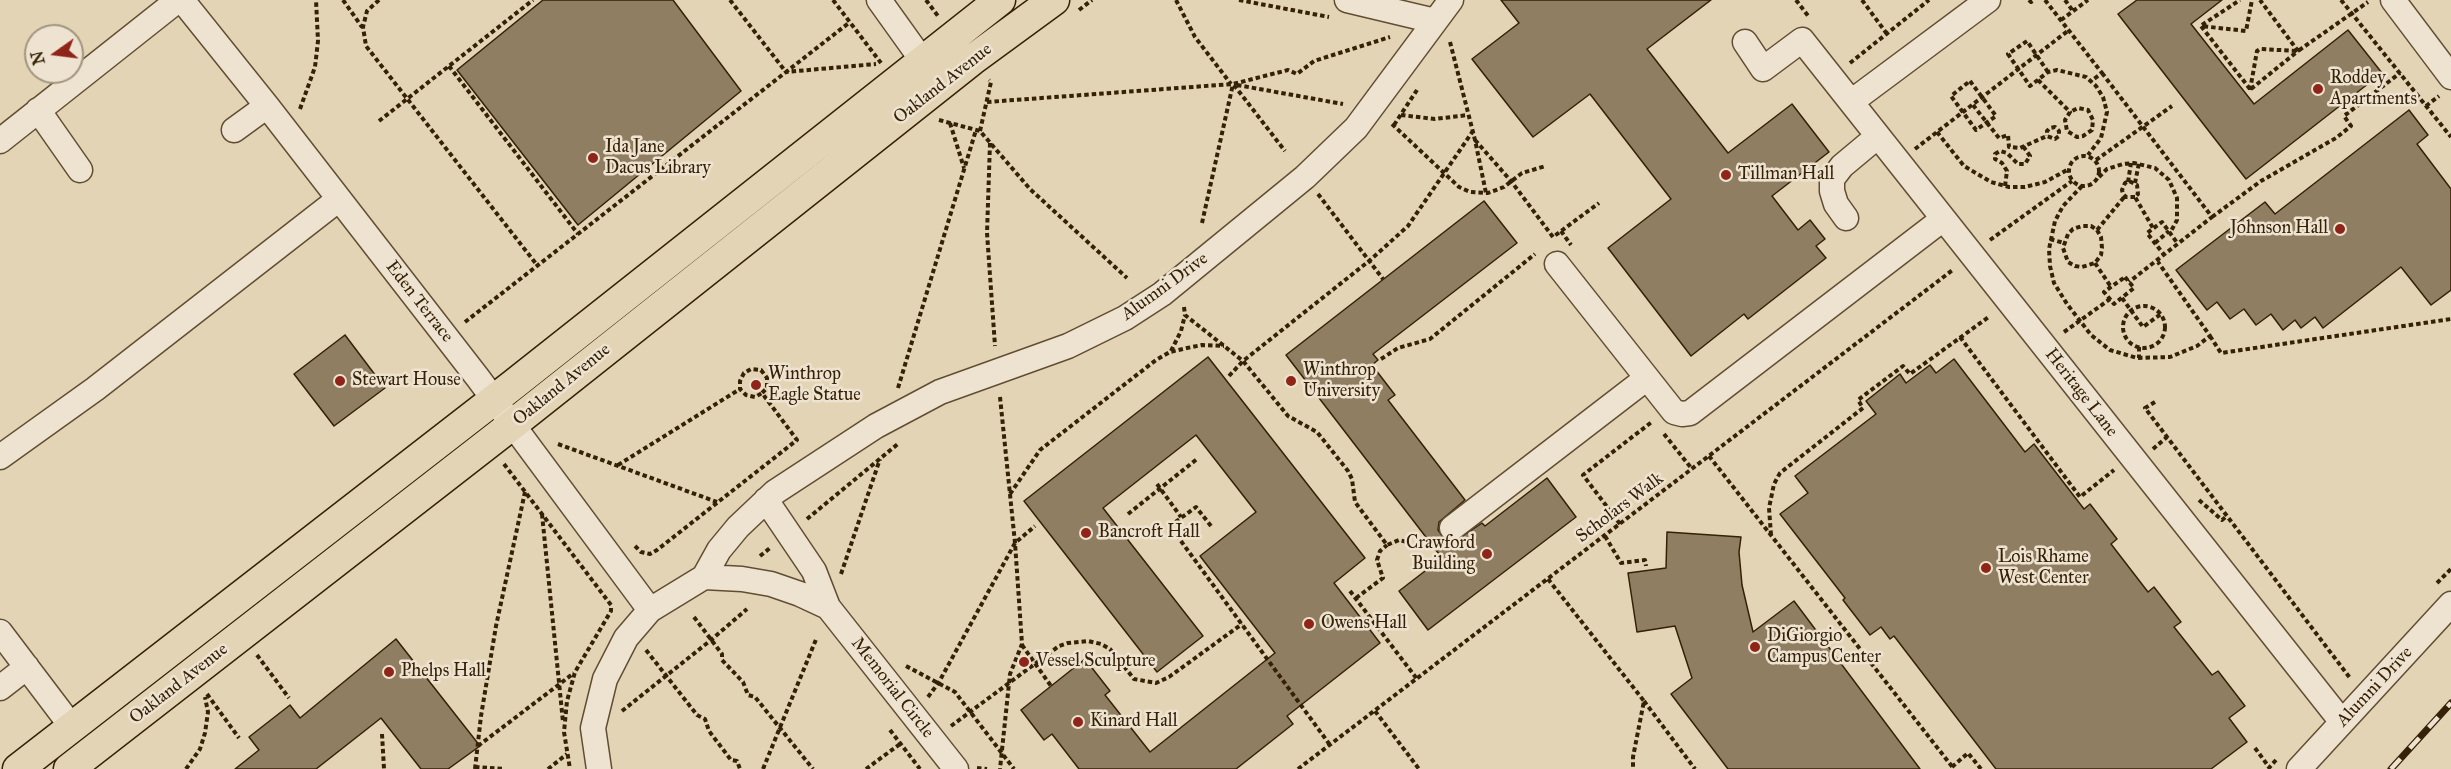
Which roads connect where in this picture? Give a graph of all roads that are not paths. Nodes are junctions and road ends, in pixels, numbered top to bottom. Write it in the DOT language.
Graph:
graph roads {
  1 [pos="180,0"];
  2 [pos="879,0"];
  3 [pos="1000,0"];
  4 [pos="1054,0"];
  5 [pos="1451,0"];
  6 [pos="1988,0"];
  7 [pos="2393,0"];
  8 [pos="1339,9"];
  9 [pos="1442,29"];
  10 [pos="1744,42"];
  11 [pos="923,60"];
  12 [pos="940,86"];
  13 [pos="2445,87"];
  14 [pos="1851,102"];
  15 [pos="267,105"];
  16 [pos="38,110"];
  17 [pos="234,130"];
  18 [pos="1878,136"];
  19 [pos="0,141"];
  20 [pos="80,170"];
  21 [pos="339,199"];
  22 [pos="1846,218"];
  23 [pos="1943,219"];
  24 [pos="1546,253"];
  25 [pos="1647,378"];
  26 [pos="494,399"];
  27 [pos="513,424"];
  28 [pos="0,457"];
  29 [pos="770,496"];
  30 [pos="1452,528"];
  31 [pos="704,577"];
  32 [pos="2451,604"];
  33 [pos="828,607"];
  34 [pos="650,610"];
  35 [pos="0,632"];
  36 [pos="27,667"];
  37 [pos="0,688"];
  38 [pos="2342,722"];
  39 [pos="72,727"];
  40 [pos="18,769"];
  41 [pos="69,769"];
  42 [pos="599,769"];
  43 [pos="956,769"];
  44 [pos="2299,769"];
  1 -- 15 [label="street, Eden Terrace"];
  1 -- 16 [label="street"];
  2 -- 11 [label="street"];
  3 -- 11 [label="main road, Oakland Avenue"];
  4 -- 12 [label="main road, Oakland Avenue"];
  5 -- 9 [label="street, Alumni Drive"];
  6 -- 14 [label="street"];
  7 -- 13 [label="street"];
  8 -- 9 [label="street"];
  9 -- 29 [label="street, Alumni Drive"];
  10 -- 14 [label="street, Heritage Lane"];
  11 -- 12 [label="street"];
  11 -- 26 [label="main road, Oakland Avenue"];
  12 -- 27 [label="main road, Oakland Avenue"];
  14 -- 18 [label="street, Heritage Lane"];
  15 -- 17 [label="street"];
  15 -- 21 [label="street, Eden Terrace"];
  16 -- 19 [label="street"];
  16 -- 20 [label="street"];
  18 -- 22 [label="street"];
  18 -- 23 [label="street, Heritage Lane"];
  21 -- 26 [label="street, Eden Terrace"];
  21 -- 28 [label="street"];
  23 -- 25 [label="street"];
  23 -- 38 [label="street, Heritage Lane"];
  24 -- 25 [label="street"];
  25 -- 30 [label="street"];
  26 -- 27 [label="street, Eden Terrace"];
  26 -- 39 [label="main road, Oakland Avenue"];
  27 -- 34 [label="street, Eden Terrace"];
  27 -- 41 [label="main road, Oakland Avenue"];
  29 -- 31 [label="street"];
  29 -- 33 [label="street, Memorial Circle"];
  31 -- 33 [label="street, Memorial Circle"];
  31 -- 34 [label="street"];
  32 -- 38 [label="street, Alumni Drive"];
  33 -- 43 [label="street, Memorial Circle"];
  34 -- 42 [label="street"];
  35 -- 36 [label="street"];
  36 -- 37 [label="street"];
  36 -- 39 [label="street"];
  38 -- 44 [label="street, Alumni Drive"];
  39 -- 40 [label="main road, Oakland Avenue"];
}
